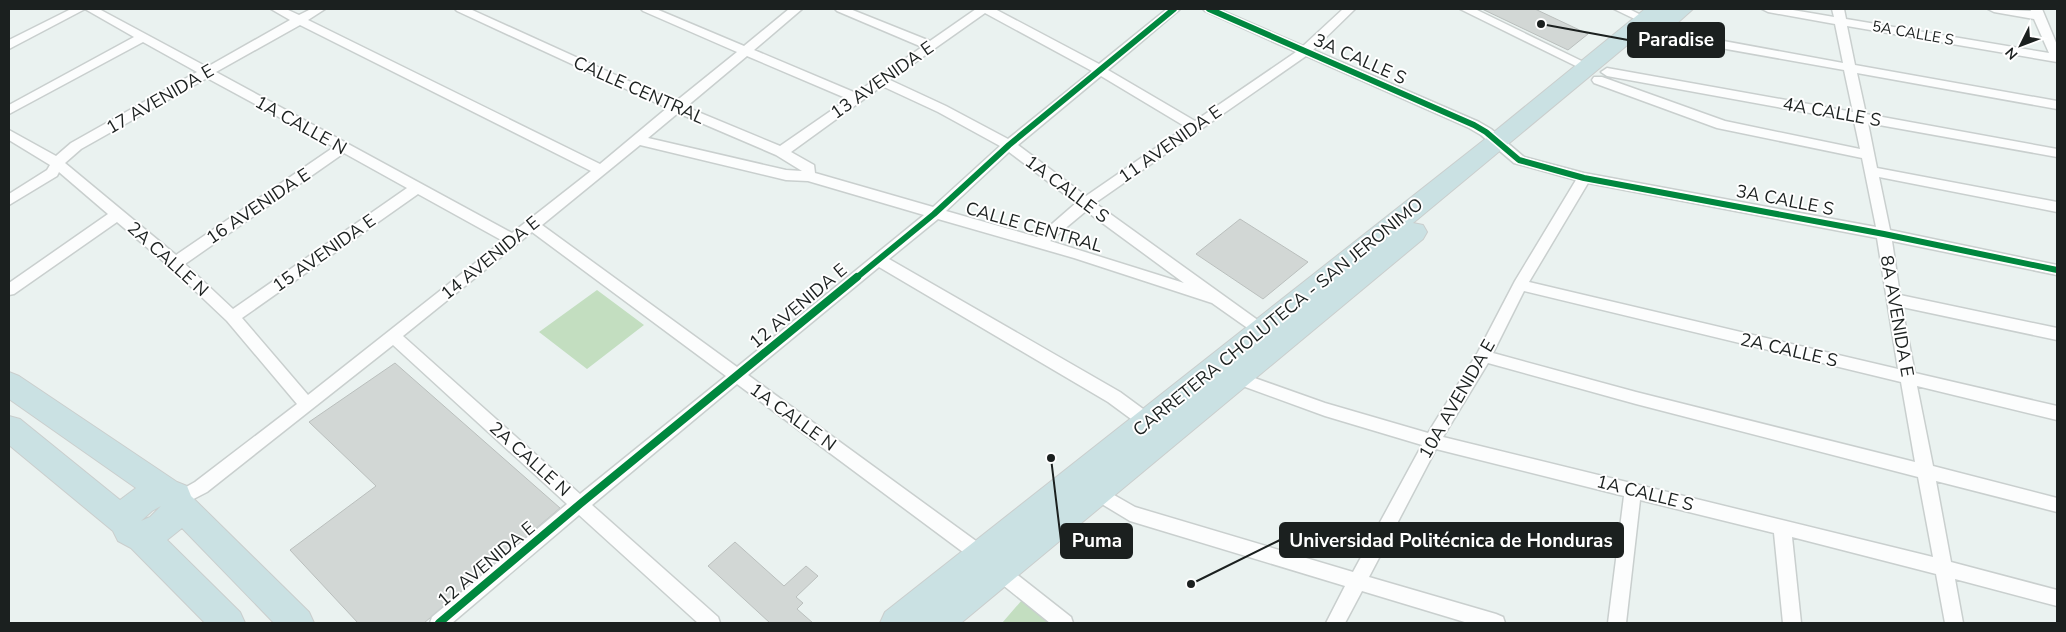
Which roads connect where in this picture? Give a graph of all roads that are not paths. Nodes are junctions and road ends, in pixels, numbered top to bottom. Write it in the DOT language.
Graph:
graph roads {
  1 [pos="79,9"];
  2 [pos="91,9"];
  3 [pos="277,9"];
  4 [pos="319,9"];
  5 [pos="461,9"];
  6 [pos="646,9"];
  7 [pos="796,9"];
  8 [pos="841,9"];
  9 [pos="983,9"];
  10 [pos="987,9"];
  11 [pos="1174,9"];
  12 [pos="1209,9"];
  13 [pos="1348,9"];
  14 [pos="1469,9"];
  15 [pos="1620,9"];
  16 [pos="1682,9"];
  17 [pos="1768,9"];
  18 [pos="1994,9"];
  19 [pos="2038,12"];
  20 [pos="1839,15"];
  21 [pos="298,20"];
  22 [pos="1652,21"];
  23 [pos="144,37"];
  24 [pos="9,45"];
  25 [pos="931,46"];
  26 [pos="744,51"];
  27 [pos="1305,51"];
  28 [pos="2057,58"];
  29 [pos="1849,68"];
  30 [pos="1100,70"];
  31 [pos="208,72"];
  32 [pos="1598,73"];
  33 [pos="881,81"];
  34 [pos="857,98"];
  35 [pos="2057,105"];
  36 [pos="675,107"];
  37 [pos="9,110"];
  38 [pos="1858,116"];
  39 [pos="1194,127"];
  40 [pos="9,134"];
  41 [pos="637,140"];
  42 [pos="1009,145"];
  43 [pos="342,148"];
  44 [pos="1503,148"];
  45 [pos="781,152"];
  46 [pos="2057,153"];
  47 [pos="1867,154"];
  48 [pos="57,163"];
  49 [pos="600,170"];
  50 [pos="1871,171"];
  51 [pos="808,176"];
  52 [pos="1584,178"];
  53 [pos="416,188"];
  54 [pos="9,200"];
  55 [pos="1086,202"];
  56 [pos="2057,208"];
  57 [pos="118,214"];
  58 [pos="934,214"];
  59 [pos="532,225"];
  60 [pos="1884,234"];
  61 [pos="513,240"];
  62 [pos="1039,243"];
  63 [pos="877,259"];
  64 [pos="175,263"];
  65 [pos="2057,270"];
  66 [pos="1520,285"];
  67 [pos="9,290"];
  68 [pos="1217,299"];
  69 [pos="1893,299"];
  70 [pos="232,317"];
  71 [pos="1261,330"];
  72 [pos="2057,334"];
  73 [pos="393,336"];
  74 [pos="1484,356"];
  75 [pos="738,376"];
  76 [pos="1235,377"];
  77 [pos="1908,378"];
  78 [pos="9,384"];
  79 [pos="9,398"];
  80 [pos="306,405"];
  81 [pos="2057,413"];
  82 [pos="59,418"];
  83 [pos="1148,422"];
  84 [pos="9,428"];
  85 [pos="1432,441"];
  86 [pos="1926,471"];
  87 [pos="1087,485"];
  88 [pos="1634,491"];
  89 [pos="175,499"];
  90 [pos="580,504"];
  91 [pos="2057,505"];
  92 [pos="1782,528"];
  93 [pos="133,529"];
  94 [pos="990,563"];
  95 [pos="1944,567"];
  96 [pos="1358,581"];
  97 [pos="2057,598"];
  98 [pos="228,623"];
  99 [pos="297,623"];
  100 [pos="439,623"];
  101 [pos="711,623"];
  102 [pos="897,623"];
  103 [pos="936,623"];
  104 [pos="1064,623"];
  105 [pos="1335,623"];
  106 [pos="1496,623"];
  107 [pos="1617,623"];
  108 [pos="1792,623"];
  109 [pos="1954,623"];
  1 -- 24 [label="street"];
  2 -- 23 [label="street, 1A CALLE N"];
  3 -- 21 [label="street"];
  4 -- 21 [label="street, 17 AVENIDA E"];
  5 -- 36 [label="street, CALLE CENTRAL"];
  6 -- 26 [label="street"];
  7 -- 26 [label="street, 14 AVENIDA E"];
  8 -- 25 [label="street"];
  9 -- 25 [label="street, 13 AVENIDA E"];
  10 -- 30 [label="street"];
  11 -- 30 [label="street, 12 AVENIDA E"];
  12 -- 27 [label="street, 3A CALLE S"];
  13 -- 27 [label="street, 11 AVENIDA E"];
  14 -- 32 [label="street, 4A CALLE S"];
  15 -- 22 [label="street"];
  16 -- 22 [label="highway, CARRETERA CHOLUTECA - SAN JERONIMO"];
  17 -- 20 [label="street, 5A CALLE S"];
  18 -- 19 [label="street"];
  19 -- 28 [label="street"];
  20 -- 28 [label="street, 5A CALLE S"];
  20 -- 29 [label="street, 8A AVENIDA E"];
  21 -- 31 [label="street, 17 AVENIDA E"];
  21 -- 49 [label="street"];
  22 -- 29 [label="street"];
  22 -- 32 [label="highway, CARRETERA CHOLUTECA - SAN JERONIMO"];
  23 -- 31 [label="street, 1A CALLE N"];
  23 -- 37 [label="street"];
  25 -- 33 [label="street, 13 AVENIDA E"];
  26 -- 34 [label="street"];
  26 -- 36 [label="street, 14 AVENIDA E"];
  27 -- 39 [label="street, 11 AVENIDA E"];
  27 -- 44 [label="street, 3A CALLE S"];
  29 -- 35 [label="street"];
  29 -- 38 [label="street, 8A AVENIDA E"];
  30 -- 39 [label="street"];
  30 -- 42 [label="street, 12 AVENIDA E"];
  31 -- 43 [label="street, 1A CALLE N"];
  31 -- 48 [label="street, 17 AVENIDA E"];
  32 -- 38 [label="street, 4A CALLE S"];
  32 -- 44 [label="highway, CARRETERA CHOLUTECA - SAN JERONIMO"];
  32 -- 47 [label="street"];
  33 -- 34 [label="street, 13 AVENIDA E"];
  33 -- 42 [label="street, 1A CALLE S"];
  34 -- 45 [label="street, 13 AVENIDA E"];
  36 -- 41 [label="street, 14 AVENIDA E"];
  36 -- 45 [label="street, CALLE CENTRAL"];
  38 -- 46 [label="street, 4A CALLE S"];
  38 -- 47 [label="street, 8A AVENIDA E"];
  39 -- 55 [label="street, 11 AVENIDA E"];
  40 -- 48 [label="street, 2A CALLE N"];
  41 -- 49 [label="street, 14 AVENIDA E"];
  41 -- 51 [label="street, CALLE CENTRAL"];
  42 -- 55 [label="street, 1A CALLE S"];
  42 -- 58 [label="street, 12 AVENIDA E"];
  43 -- 53 [label="street, 1A CALLE N"];
  43 -- 64 [label="street, 16 AVENIDA E"];
  44 -- 52 [label="street, 3A CALLE S"];
  44 -- 71 [label="highway, CARRETERA CHOLUTECA - SAN JERONIMO"];
  44 -- 76 [label="highway, CARRETERA CHOLUTECA - SAN JERONIMO"];
  45 -- 51 [label="street, CALLE CENTRAL"];
  47 -- 50 [label="street, 8A AVENIDA E"];
  48 -- 54 [label="street, 17 AVENIDA E"];
  48 -- 57 [label="street, 2A CALLE N"];
  49 -- 59 [label="street, 14 AVENIDA E"];
  50 -- 56 [label="street"];
  50 -- 60 [label="street, 8A AVENIDA E"];
  51 -- 58 [label="street, CALLE CENTRAL"];
  52 -- 60 [label="street, 3A CALLE S"];
  52 -- 66 [label="street, 10A AVENIDA E"];
  53 -- 61 [label="street, 1A CALLE N"];
  53 -- 70 [label="street, 15 AVENIDA E"];
  55 -- 62 [label="street, 11 AVENIDA E"];
  55 -- 68 [label="street, 1A CALLE S"];
  57 -- 64 [label="street, 2A CALLE N"];
  57 -- 67 [label="street"];
  58 -- 62 [label="street, CALLE CENTRAL"];
  58 -- 63 [label="street, 12 AVENIDA E"];
  59 -- 61 [label="street, 14 AVENIDA E"];
  59 -- 75 [label="street, 1A CALLE N"];
  60 -- 65 [label="street, 3A CALLE S"];
  60 -- 69 [label="street, 8A AVENIDA E"];
  61 -- 73 [label="street, 14 AVENIDA E"];
  62 -- 68 [label="street, CALLE CENTRAL"];
  63 -- 75 [label="street, 12 AVENIDA E"];
  63 -- 83 [label="street"];
  64 -- 70 [label="street, 2A CALLE N"];
  66 -- 74 [label="street, 10A AVENIDA E"];
  66 -- 77 [label="street, 2A CALLE S"];
  68 -- 71 [label="street, 1A CALLE S"];
  69 -- 72 [label="street"];
  69 -- 77 [label="street, 8A AVENIDA E"];
  70 -- 80 [label="street, 2A CALLE N"];
  71 -- 83 [label="highway, CARRETERA CHOLUTECA - SAN JERONIMO"];
  73 -- 80 [label="street, 14 AVENIDA E"];
  73 -- 90 [label="street, 2A CALLE N"];
  74 -- 85 [label="street, 10A AVENIDA E"];
  74 -- 86 [label="street"];
  75 -- 90 [label="street, 12 AVENIDA E"];
  75 -- 94 [label="street, 1A CALLE N"];
  76 -- 85 [label="street, 1A CALLE S"];
  76 -- 87 [label="highway, CARRETERA CHOLUTECA - SAN JERONIMO"];
  77 -- 81 [label="street, 2A CALLE S"];
  77 -- 86 [label="street, 8A AVENIDA E"];
  78 -- 82 [label="highway"];
  79 -- 82 [label="highway"];
  80 -- 89 [label="street, 14 AVENIDA E"];
  82 -- 89 [label="highway"];
  83 -- 87 [label="highway, CARRETERA CHOLUTECA - SAN JERONIMO"];
  84 -- 93 [label="highway"];
  85 -- 88 [label="street, 1A CALLE S"];
  85 -- 96 [label="street, 10A AVENIDA E"];
  86 -- 91 [label="street"];
  86 -- 95 [label="street, 8A AVENIDA E"];
  87 -- 94 [label="highway, CARRETERA CHOLUTECA - SAN JERONIMO"];
  87 -- 96 [label="street"];
  88 -- 92 [label="street, 1A CALLE S"];
  88 -- 107 [label="street"];
  89 -- 93 [label="highway"];
  89 -- 99 [label="highway"];
  90 -- 100 [label="street, 12 AVENIDA E"];
  90 -- 101 [label="street, 2A CALLE N"];
  92 -- 95 [label="street, 1A CALLE S"];
  92 -- 108 [label="street"];
  93 -- 98 [label="highway"];
  94 -- 102 [label="highway, CARRETERA CHOLUTECA - SAN JERONIMO"];
  94 -- 103 [label="highway, CARRETERA CHOLUTECA - SAN JERONIMO"];
  94 -- 104 [label="street, 1A CALLE N"];
  95 -- 97 [label="street, 1A CALLE S"];
  95 -- 109 [label="street, 8A AVENIDA E"];
  96 -- 105 [label="street, 10A AVENIDA E"];
  96 -- 106 [label="street"];
}
